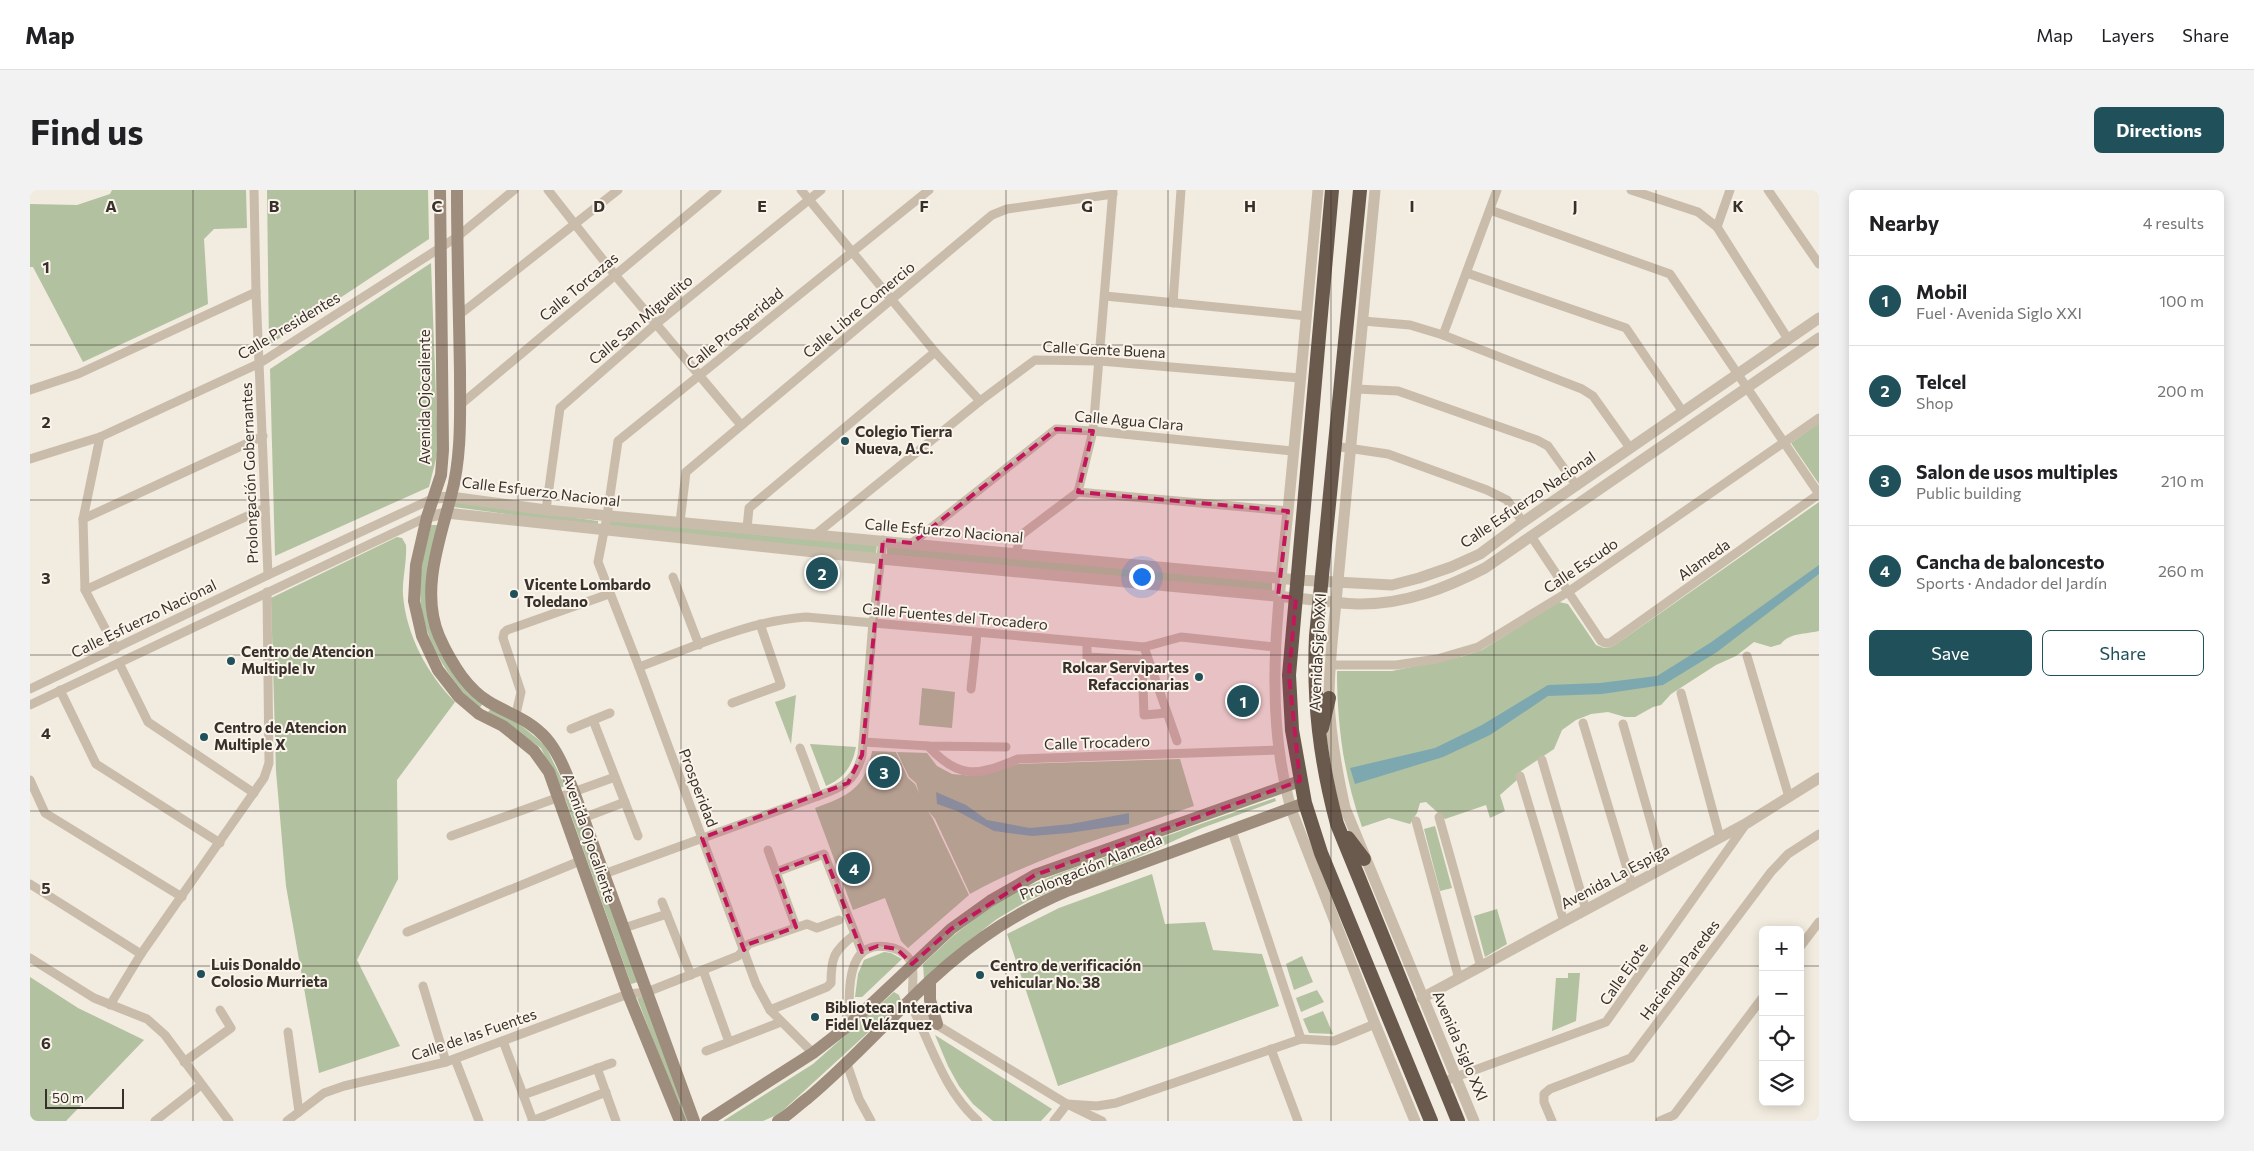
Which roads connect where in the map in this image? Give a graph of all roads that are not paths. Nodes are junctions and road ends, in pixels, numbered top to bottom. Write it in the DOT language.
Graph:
graph roads {
  1 [pos="254,190"];
  2 [pos="440,190"];
  3 [pos="457,190"];
  4 [pos="514,190"];
  5 [pos="548,190"];
  6 [pos="618,190"];
  7 [pos="717,190"];
  8 [pos="801,190"];
  9 [pos="822,190"];
  10 [pos="929,190"];
  11 [pos="1181,190"];
  12 [pos="1318,190"];
  13 [pos="1332,190"];
  14 [pos="1360,190"];
  15 [pos="1376,190"];
  16 [pos="1497,190"];
  17 [pos="1631,190"];
  18 [pos="1730,190"];
  19 [pos="1768,190"];
  20 [pos="1113,192"];
  21 [pos="809,200"];
  22 [pos="1490,210"];
  23 [pos="576,224"];
  24 [pos="1716,227"];
  25 [pos="457,237"];
  26 [pos="441,247"];
  27 [pos="851,251"];
  28 [pos="1819,264"];
  29 [pos="1467,273"];
  30 [pos="615,275"];
  31 [pos="256,292"];
  32 [pos="1105,296"];
  33 [pos="893,300"];
  34 [pos="1173,303"];
  35 [pos="459,315"];
  36 [pos="1307,316"];
  37 [pos="1819,318"];
  38 [pos="1363,321"];
  39 [pos="656,324"];
  40 [pos="1443,335"];
  41 [pos="1819,338"];
  42 [pos="1788,339"];
  43 [pos="935,352"];
  44 [pos="1100,361"];
  45 [pos="260,363"];
  46 [pos="1738,374"];
  47 [pos="700,375"];
  48 [pos="1300,378"];
  49 [pos="1746,388"];
  50 [pos="1356,389"];
  51 [pos="30,390"];
  52 [pos="980,401"];
  53 [pos="460,406"];
  54 [pos="1683,412"];
  55 [pos="1819,418"];
  56 [pos="741,425"];
  57 [pos="1093,431"];
  58 [pos="263,436"];
  59 [pos="100,437"];
  60 [pos="1783,443"];
  61 [pos="1334,446"];
  62 [pos="1350,448"];
  63 [pos="1630,448"];
  64 [pos="1292,451"];
  65 [pos="30,459"];
  66 [pos="1576,485"];
  67 [pos="1078,492"];
  68 [pos="451,497"];
  69 [pos="434,498"];
  70 [pos="265,508"];
  71 [pos="546,510"];
  72 [pos="1288,511"];
  73 [pos="446,513"];
  74 [pos="607,516"];
  75 [pos="427,518"];
  76 [pos="83,519"];
  77 [pos="680,522"];
  78 [pos="1523,522"];
  79 [pos="747,528"];
  80 [pos="604,531"];
  81 [pos="816,534"];
  82 [pos="1531,536"];
  83 [pos="883,540"];
  84 [pos="912,543"];
  85 [pos="1016,553"];
  86 [pos="881,559"];
  87 [pos="268,575"];
  88 [pos="673,577"];
  89 [pos="1279,578"];
  90 [pos="1298,580"];
  91 [pos="1322,581"];
  92 [pos="1338,582"];
  93 [pos="85,590"];
  94 [pos="267,592"];
  95 [pos="1568,592"];
  96 [pos="609,594"];
  97 [pos="1278,596"];
  98 [pos="1296,598"];
  99 [pos="1320,600"];
  100 [pos="1336,602"];
  101 [pos="873,622"];
  102 [pos="760,624"];
  103 [pos="977,634"];
  104 [pos="1087,643"];
  105 [pos="699,645"];
  106 [pos="1144,647"];
  107 [pos="1274,647"];
  108 [pos="116,650"];
  109 [pos="1747,656"];
  110 [pos="1145,660"];
  111 [pos="119,663"];
  112 [pos="1330,665"];
  113 [pos="639,667"];
  114 [pos="30,689"];
  115 [pos="971,689"];
  116 [pos="60,690"];
  117 [pos="1682,693"];
  118 [pos="1329,698"];
  119 [pos="732,703"];
  120 [pos="30,705"];
  121 [pos="610,713"];
  122 [pos="1167,713"];
  123 [pos="516,714"];
  124 [pos="593,720"];
  125 [pos="1583,723"];
  126 [pos="1623,724"];
  127 [pos="571,729"];
  128 [pos="1177,741"];
  129 [pos="1319,741"];
  130 [pos="864,742"];
  131 [pos="928,746"];
  132 [pos="1006,747"];
  133 [pos="800,748"];
  134 [pos="1278,750"];
  135 [pos="1542,760"];
  136 [pos="1520,776"];
  137 [pos="615,777"];
  138 [pos="1819,778"];
  139 [pos="30,780"];
  140 [pos="1300,781"];
  141 [pos="1284,787"];
  142 [pos="574,792"];
  143 [pos="254,793"];
  144 [pos="557,796"];
  145 [pos="818,796"];
  146 [pos="1789,797"];
  147 [pos="625,802"];
  148 [pos="1305,804"];
  149 [pos="1291,808"];
  150 [pos="1439,817"];
  151 [pos="583,818"];
  152 [pos="1416,821"];
  153 [pos="1747,823"];
  154 [pos="1337,824"];
  155 [pos="1232,831"];
  156 [pos="1819,834"];
  157 [pos="452,836"];
  158 [pos="638,836"];
  159 [pos="702,838"];
  160 [pos="1720,838"];
  161 [pos="220,843"];
  162 [pos="768,850"];
  163 [pos="1364,858"];
  164 [pos="580,861"];
  165 [pos="1664,868"];
  166 [pos="776,872"];
  167 [pos="604,874"];
  168 [pos="30,884"];
  169 [pos="1632,885"];
  170 [pos="182,897"];
  171 [pos="662,902"];
  172 [pos="1586,910"];
  173 [pos="667,914"];
  174 [pos="839,920"];
  175 [pos="1564,922"];
  176 [pos="1819,922"];
  177 [pos="796,927"];
  178 [pos="624,928"];
  179 [pos="407,932"];
  180 [pos="854,935"];
  181 [pos="1804,942"];
  182 [pos="744,950"];
  183 [pos="862,952"];
  184 [pos="141,954"];
  185 [pos="30,958"];
  186 [pos="912,964"];
  187 [pos="1481,966"];
  188 [pos="703,970"];
  189 [pos="692,975"];
  190 [pos="1459,979"];
  191 [pos="930,982"];
  192 [pos="423,986"];
  193 [pos="647,992"];
  194 [pos="628,994"];
  195 [pos="1422,998"];
  196 [pos="1759,1002"];
  197 [pos="110,1005"];
  198 [pos="912,1005"];
  199 [pos="220,1010"];
  200 [pos="770,1010"];
  201 [pos="781,1022"];
  202 [pos="937,1024"];
  203 [pos="1375,1024"];
  204 [pos="849,1025"];
  205 [pos="288,1032"];
  206 [pos="1301,1039"];
  207 [pos="502,1041"];
  208 [pos="729,1042"];
  209 [pos="1271,1049"];
  210 [pos="706,1051"];
  211 [pos="813,1053"];
  212 [pos="455,1059"];
  213 [pos="184,1062"];
  214 [pos="446,1062"];
  215 [pos="612,1062"];
  216 [pos="847,1064"];
  217 [pos="597,1068"];
  218 [pos="1449,1079"];
  219 [pos="201,1085"];
  220 [pos="606,1092"];
  221 [pos="523,1094"];
  222 [pos="1067,1104"];
  223 [pos="298,1112"];
  224 [pos="781,1120"];
  225 [pos="155,1121"];
  226 [pos="229,1121"];
  227 [pos="287,1121"];
  228 [pos="479,1121"];
  229 [pos="532,1121"];
  230 [pos="616,1121"];
  231 [pos="680,1121"];
  232 [pos="694,1121"];
  233 [pos="707,1121"];
  234 [pos="871,1121"];
  235 [pos="978,1121"];
  236 [pos="1054,1121"];
  237 [pos="1102,1121"];
  238 [pos="1298,1121"];
  239 [pos="1415,1121"];
  240 [pos="1431,1121"];
  241 [pos="1458,1121"];
  242 [pos="1474,1121"];
  243 [pos="1552,1121"];
  244 [pos="1660,1121"];
  1 -- 31 [label="street, Prolongación Gobernantes"];
  2 -- 26 [label="main road, Avenida Ojocaliente"];
  3 -- 25 [label="main road, Avenida Ojocaliente"];
  4 -- 25 [label="street, Calle Presidentes"];
  5 -- 23 [label="street"];
  6 -- 23 [label="street"];
  7 -- 30 [label="street, Calle Torcazas"];
  8 -- 21 [label="street"];
  9 -- 21 [label="street, Calle San Miguelito"];
  10 -- 27 [label="street, Calle Prosperidad"];
  11 -- 34 [label="street"];
  12 -- 36 [label="street"];
  13 -- 90 [label="highway, Avenida Siglo XXI"];
  14 -- 61 [label="highway, Avenida Siglo XXI"];
  15 -- 38 [label="street, Avenida Siglo XXI"];
  16 -- 22 [label="street"];
  17 -- 24 [label="street"];
  18 -- 24 [label="street"];
  19 -- 28 [label="street"];
  20 -- 32 [label="street"];
  20 -- 33 [label="street, Calle Libre Comercio"];
  21 -- 27 [label="street"];
  21 -- 39 [label="street, Calle San Miguelito"];
  22 -- 29 [label="street"];
  22 -- 46 [label="street, Alameda"];
  23 -- 30 [label="street"];
  23 -- 35 [label="street"];
  24 -- 42 [label="street"];
  25 -- 26 [label="street, Calle Presidentes"];
  25 -- 35 [label="main road, Avenida Ojocaliente"];
  26 -- 45 [label="street, Calle Presidentes"];
  26 -- 69 [label="main road, Avenida Ojocaliente"];
  27 -- 33 [label="street"];
  27 -- 47 [label="street, Calle Prosperidad"];
  29 -- 40 [label="street"];
  29 -- 54 [label="street"];
  30 -- 39 [label="street"];
  30 -- 53 [label="street, Calle Torcazas"];
  31 -- 45 [label="street, Prolongación Gobernantes"];
  31 -- 51 [label="street"];
  32 -- 34 [label="street"];
  32 -- 44 [label="street"];
  33 -- 43 [label="street"];
  33 -- 56 [label="street, Calle Libre Comercio"];
  34 -- 36 [label="street"];
  35 -- 53 [label="main road, Avenida Ojocaliente"];
  36 -- 48 [label="street"];
  37 -- 42 [label="street, Calle Esfuerzo Nacional"];
  38 -- 40 [label="street"];
  38 -- 50 [label="street, Avenida Siglo XXI"];
  39 -- 47 [label="street"];
  39 -- 71 [label="street, Calle San Miguelito"];
  40 -- 63 [label="street"];
  41 -- 49 [label="street, Calle Esfuerzo Nacional"];
  42 -- 46 [label="street, Calle Esfuerzo Nacional"];
  43 -- 52 [label="street"];
  43 -- 79 [label="street"];
  44 -- 48 [label="street, Calle Gente Buena"];
  44 -- 52 [label="street, Calle Gente Buena"];
  44 -- 57 [label="street"];
  45 -- 58 [label="street, Prolongación Gobernantes"];
  45 -- 59 [label="street, Calle Presidentes"];
  46 -- 49 [label="street, Alameda"];
  46 -- 54 [label="street, Calle Esfuerzo Nacional"];
  47 -- 56 [label="street"];
  47 -- 74 [label="street, Calle Prosperidad"];
  48 -- 64 [label="street"];
  49 -- 60 [label="street, Alameda"];
  49 -- 82 [label="street, Calle Esfuerzo Nacional"];
  50 -- 62 [label="street, Avenida Siglo XXI"];
  50 -- 66 [label="street"];
  52 -- 81 [label="street, Calle Gente Buena"];
  53 -- 68 [label="main road, Avenida Ojocaliente"];
  54 -- 63 [label="street, Calle Esfuerzo Nacional"];
  55 -- 60 [label="street, Calle Escudo"];
  56 -- 77 [label="street, Calle Libre Comercio"];
  57 -- 64 [label="street, Calle Agua Clara"];
  57 -- 67 [label="street"];
  57 -- 84 [label="street, Calle Agua Clara"];
  58 -- 70 [label="street, Prolongación Gobernantes"];
  58 -- 76 [label="street"];
  59 -- 65 [label="street, Calle Presidentes"];
  59 -- 76 [label="street"];
  60 -- 95 [label="street, Calle Escudo"];
  60 -- 95 [label="street, Alameda"];
  61 -- 62 [label="street"];
  61 -- 91 [label="highway, Avenida Siglo XXI"];
  62 -- 78 [label="street"];
  62 -- 92 [label="street, Avenida Siglo XXI"];
  63 -- 66 [label="street, Calle Esfuerzo Nacional"];
  64 -- 72 [label="street"];
  66 -- 78 [label="street, Calle Esfuerzo Nacional"];
  67 -- 72 [label="street"];
  67 -- 85 [label="street"];
  68 -- 69 [label="street, Calle Esfuerzo Nacional"];
  68 -- 71 [label="street, Calle Esfuerzo Nacional"];
  68 -- 73 [label="main road, Avenida Ojocaliente"];
  69 -- 75 [label="main road, Avenida Ojocaliente"];
  69 -- 87 [label="street, Calle Esfuerzo Nacional"];
  70 -- 87 [label="street, Prolongación Gobernantes"];
  70 -- 93 [label="street"];
  71 -- 74 [label="street, Calle Esfuerzo Nacional"];
  72 -- 89 [label="street"];
  73 -- 75 [label="street, Calle Esfuerzo Nacional"];
  73 -- 80 [label="street, Calle Esfuerzo Nacional"];
  73 -- 123 [label="main road, Avenida Ojocaliente"];
  74 -- 77 [label="street, Calle Esfuerzo Nacional"];
  74 -- 80 [label="street, Prosperidad"];
  75 -- 94 [label="street, Calle Esfuerzo Nacional"];
  75 -- 144 [label="main road, Avenida Ojocaliente"];
  76 -- 93 [label="street"];
  77 -- 79 [label="street, Calle Esfuerzo Nacional"];
  78 -- 92 [label="street, Calle Esfuerzo Nacional"];
  79 -- 81 [label="street, Calle Esfuerzo Nacional"];
  80 -- 86 [label="street, Calle Esfuerzo Nacional"];
  80 -- 96 [label="street, Prosperidad"];
  81 -- 83 [label="street, Calle Esfuerzo Nacional"];
  82 -- 95 [label="street, Alameda"];
  82 -- 100 [label="street, Calle Esfuerzo Nacional"];
  83 -- 84 [label="street, Calle Esfuerzo Nacional"];
  83 -- 86 [label="street"];
  84 -- 85 [label="street, Calle Esfuerzo Nacional"];
  85 -- 89 [label="street, Calle Esfuerzo Nacional"];
  86 -- 97 [label="street, Calle Esfuerzo Nacional"];
  86 -- 101 [label="street"];
  87 -- 108 [label="street, Calle Esfuerzo Nacional"];
  88 -- 105 [label="street"];
  89 -- 90 [label="street, Calle Esfuerzo Nacional"];
  89 -- 97 [label="street"];
  90 -- 91 [label="street, Calle Esfuerzo Nacional"];
  90 -- 98 [label="highway, Avenida Siglo XXI"];
  91 -- 92 [label="street, Calle Esfuerzo Nacional"];
  91 -- 99 [label="highway, Avenida Siglo XXI"];
  92 -- 100 [label="street, Avenida Siglo XXI"];
  93 -- 108 [label="street"];
  94 -- 111 [label="street, Calle Esfuerzo Nacional"];
  94 -- 143 [label="street"];
  95 -- 112 [label="street, Calle Escudo"];
  96 -- 113 [label="street, Prosperidad"];
  96 -- 123 [label="street"];
  97 -- 98 [label="street, Calle Esfuerzo Nacional"];
  97 -- 107 [label="street"];
  98 -- 99 [label="street, Calle Esfuerzo Nacional"];
  98 -- 140 [label="highway, Avenida Siglo XXI"];
  99 -- 100 [label="street, Calle Esfuerzo Nacional"];
  99 -- 129 [label="highway, Avenida Siglo XXI"];
  100 -- 112 [label="street, Avenida Siglo XXI"];
  101 -- 102 [label="street, Calle Fuentes del Trocadero"];
  101 -- 103 [label="street, Calle Fuentes del Trocadero"];
  101 -- 130 [label="street"];
  102 -- 105 [label="street, Calle Fuentes del Trocadero"];
  102 -- 119 [label="street"];
  103 -- 104 [label="street, Calle Fuentes del Trocadero"];
  103 -- 115 [label="street"];
  104 -- 106 [label="street, Calle Fuentes del Trocadero"];
  104 -- 110 [label="street"];
  105 -- 113 [label="street, Calle Fuentes del Trocadero"];
  106 -- 107 [label="street, Calle Fuentes del Trocadero"];
  106 -- 110 [label="street"];
  107 -- 134 [label="street"];
  108 -- 114 [label="street, Calle Esfuerzo Nacional"];
  109 -- 146 [label="street"];
  110 -- 122 [label="street"];
  110 -- 122 [label="street"];
  111 -- 116 [label="street, Calle Esfuerzo Nacional"];
  111 -- 143 [label="street"];
  112 -- 118 [label="street, Avenida Siglo XXI"];
  113 -- 159 [label="street, Prosperidad"];
  116 -- 120 [label="street, Calle Esfuerzo Nacional"];
  116 -- 161 [label="street"];
  117 -- 160 [label="street"];
  118 -- 129 [label="highway"];
  118 -- 163 [label="street, Avenida Siglo XXI"];
  121 -- 124 [label="street"];
  122 -- 128 [label="street"];
  123 -- 142 [label="main road, Avenida Ojocaliente"];
  124 -- 127 [label="street"];
  124 -- 137 [label="street"];
  125 -- 169 [label="street"];
  126 -- 165 [label="street"];
  129 -- 154 [label="highway, Avenida Siglo XXI"];
  130 -- 131 [label="street"];
  130 -- 145 [label="street"];
  131 -- 132 [label="street"];
  131 -- 134 [label="street, Calle Trocadero"];
  133 -- 145 [label="street"];
  134 -- 141 [label="street"];
  135 -- 172 [label="street"];
  136 -- 175 [label="street"];
  137 -- 142 [label="street"];
  137 -- 147 [label="street"];
  138 -- 146 [label="street, Avenida La Espiga"];
  139 -- 170 [label="street"];
  140 -- 141 [label="main road, Prolongación Alameda"];
  140 -- 148 [label="highway, Avenida Siglo XXI"];
  141 -- 149 [label="street"];
  141 -- 186 [label="main road, Prolongación Alameda"];
  142 -- 144 [label="street"];
  142 -- 151 [label="main road, Avenida Ojocaliente"];
  143 -- 161 [label="street"];
  144 -- 157 [label="street"];
  144 -- 164 [label="main road, Avenida Ojocaliente"];
  145 -- 159 [label="street"];
  146 -- 153 [label="street, Avenida La Espiga"];
  147 -- 151 [label="street"];
  147 -- 158 [label="street"];
  148 -- 149 [label="main road, Prolongación Alameda"];
  148 -- 240 [label="highway, Avenida Siglo XXI"];
  149 -- 155 [label="main road, Prolongación Alameda"];
  149 -- 203 [label="street"];
  150 -- 187 [label="street"];
  151 -- 167 [label="main road, Avenida Ojocaliente"];
  152 -- 190 [label="street"];
  153 -- 160 [label="street, Avenida La Espiga"];
  153 -- 218 [label="street, Calle Ejote"];
  154 -- 163 [label="highway"];
  154 -- 218 [label="highway, Avenida Siglo XXI"];
  155 -- 191 [label="main road, Prolongación Alameda"];
  155 -- 206 [label="street"];
  156 -- 243 [label="street, Hacienda Paredes"];
  159 -- 167 [label="street"];
  159 -- 182 [label="street, Prosperidad"];
  160 -- 165 [label="street, Avenida La Espiga"];
  161 -- 170 [label="street"];
  162 -- 166 [label="street"];
  163 -- 195 [label="street, Avenida Siglo XXI"];
  164 -- 179 [label="street"];
  164 -- 194 [label="main road, Avenida Ojocaliente"];
  165 -- 169 [label="street, Avenida La Espiga"];
  166 -- 177 [label="street"];
  166 -- 180 [label="street"];
  167 -- 178 [label="main road, Avenida Ojocaliente"];
  168 -- 184 [label="street"];
  169 -- 172 [label="street, Avenida La Espiga"];
  170 -- 184 [label="street"];
  171 -- 173 [label="street"];
  172 -- 175 [label="street, Avenida La Espiga"];
  173 -- 178 [label="street"];
  173 -- 189 [label="street"];
  174 -- 177 [label="street, Calle de las Fuentes"];
  175 -- 187 [label="street, Avenida La Espiga"];
  176 -- 181 [label="street"];
  177 -- 182 [label="street, Calle de las Fuentes"];
  178 -- 193 [label="main road, Avenida Ojocaliente"];
  180 -- 183 [label="street"];
  180 -- 200 [label="street"];
  182 -- 188 [label="street, Calle de las Fuentes"];
  182 -- 200 [label="street, Prosperidad"];
  183 -- 186 [label="street"];
  183 -- 204 [label="street"];
  184 -- 197 [label="street"];
  185 -- 197 [label="street"];
  186 -- 198 [label="street"];
  186 -- 204 [label="main road, Prolongación Alameda"];
  187 -- 190 [label="street, Avenida La Espiga"];
  188 -- 189 [label="street, Calle de las Fuentes"];
  188 -- 208 [label="street"];
  189 -- 193 [label="street, Calle de las Fuentes"];
  190 -- 195 [label="street, Avenida La Espiga"];
  191 -- 198 [label="main road, Prolongación Alameda"];
  191 -- 202 [label="main road"];
  192 -- 214 [label="street"];
  193 -- 194 [label="street, Calle de las Fuentes"];
  193 -- 232 [label="main road, Avenida Ojocaliente"];
  194 -- 207 [label="street, Calle de las Fuentes"];
  194 -- 231 [label="main road, Avenida Ojocaliente"];
  195 -- 218 [label="street, Avenida Siglo XXI"];
  196 -- 244 [label="street"];
  197 -- 213 [label="street"];
  198 -- 202 [label="street"];
  198 -- 216 [label="main road, Prolongación Alameda"];
  198 -- 235 [label="street"];
  199 -- 213 [label="street"];
  200 -- 201 [label="street, Prosperidad"];
  201 -- 208 [label="street"];
  201 -- 211 [label="street, Prosperidad"];
  202 -- 222 [label="street"];
  203 -- 206 [label="street"];
  203 -- 239 [label="street"];
  204 -- 211 [label="main road, Prolongación Alameda"];
  205 -- 223 [label="street"];
  206 -- 209 [label="street"];
  207 -- 212 [label="street, Calle de las Fuentes"];
  207 -- 221 [label="street"];
  208 -- 210 [label="street"];
  209 -- 222 [label="street"];
  209 -- 238 [label="street"];
  211 -- 233 [label="main road, Prolongación Alameda"];
  212 -- 214 [label="street, Calle de las Fuentes"];
  212 -- 228 [label="street"];
  213 -- 219 [label="street"];
  214 -- 223 [label="street, Calle de las Fuentes"];
  215 -- 217 [label="street"];
  216 -- 224 [label="main road, Prolongación Alameda"];
  216 -- 234 [label="street"];
  217 -- 220 [label="street"];
  217 -- 221 [label="street"];
  218 -- 241 [label="highway, Avenida Siglo XXI"];
  218 -- 242 [label="street, Avenida Siglo XXI"];
  219 -- 225 [label="street"];
  219 -- 226 [label="street"];
  220 -- 229 [label="street"];
  220 -- 230 [label="street"];
  221 -- 229 [label="street"];
  222 -- 236 [label="street"];
  222 -- 237 [label="street"];
  223 -- 227 [label="street, Calle de las Fuentes"];
}
